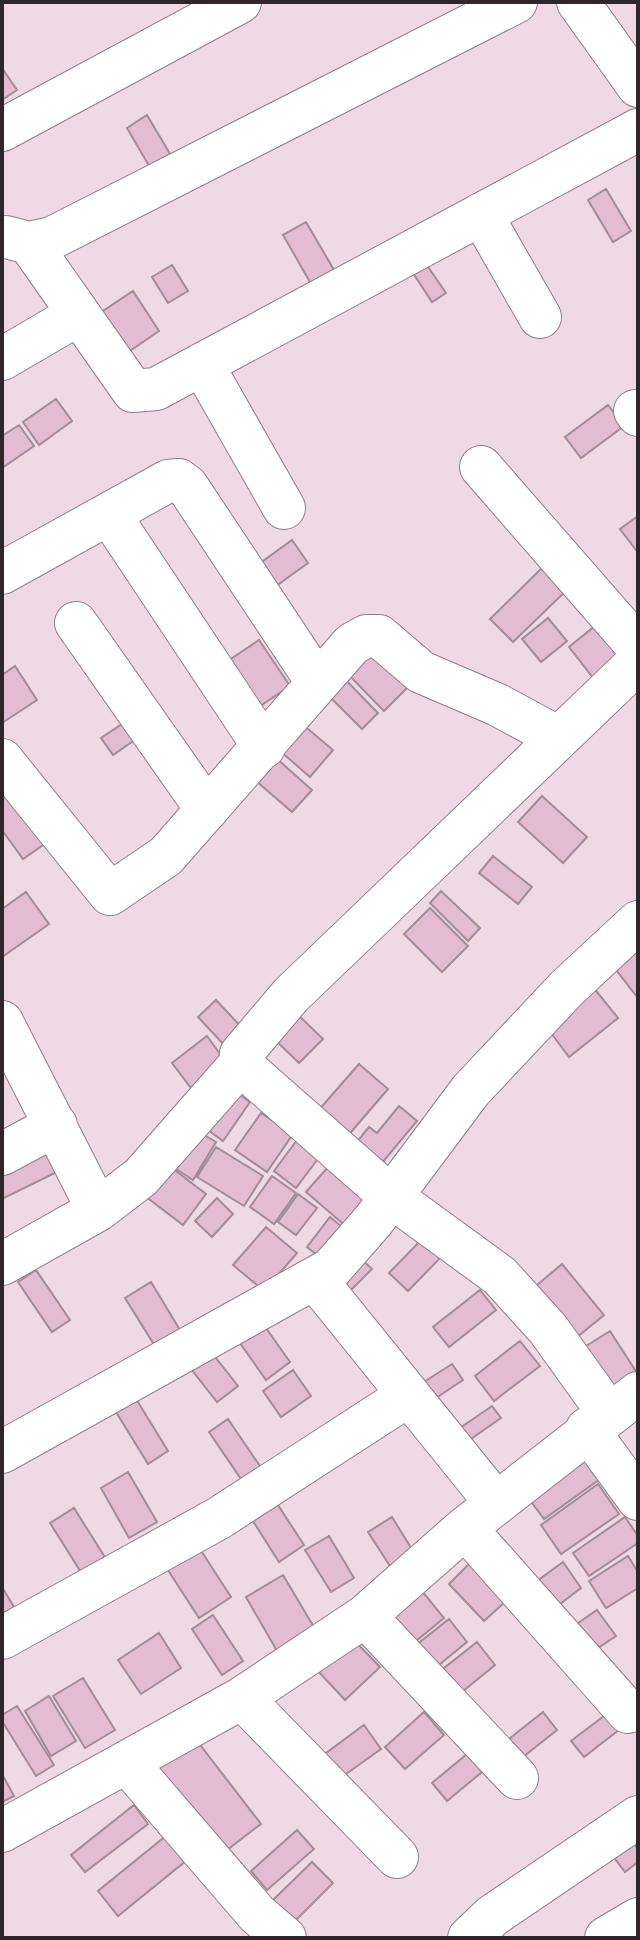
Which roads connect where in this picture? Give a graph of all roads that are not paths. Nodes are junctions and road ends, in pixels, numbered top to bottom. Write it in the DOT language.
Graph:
graph roads {
  1 [pos="240,2"];
  2 [pos="516,2"];
  3 [pos="578,2"];
  4 [pos="638,86"];
  5 [pos="2,130"];
  6 [pos="638,130"];
  7 [pos="481,214"];
  8 [pos="15,238"];
  9 [pos="79,314"];
  10 [pos="540,317"];
  11 [pos="2,359"];
  12 [pos="202,364"];
  13 [pos="481,467"];
  14 [pos="284,508"];
  15 [pos="109,514"];
  16 [pos="2,573"];
  17 [pos="76,623"];
  18 [pos="638,647"];
  19 [pos="638,662"];
  20 [pos="317,682"];
  21 [pos="557,737"];
  22 [pos="264,747"];
  23 [pos="2,760"];
  24 [pos="207,810"];
  25 [pos="638,922"];
  26 [pos="2,1022"];
  27 [pos="242,1062"];
  28 [pos="56,1125"];
  29 [pos="2,1154"];
  30 [pos="389,1195"];
  31 [pos="98,1210"];
  32 [pos="2,1264"];
  33 [pos="316,1280"];
  34 [pos="409,1395"];
  35 [pos="611,1412"];
  36 [pos="2,1452"];
  37 [pos="638,1499"];
  38 [pos="480,1515"];
  39 [pos="365,1616"];
  40 [pos="2,1638"];
  41 [pos="242,1698"];
  42 [pos="628,1712"];
  43 [pos="128,1764"];
  44 [pos="517,1778"];
  45 [pos="638,1817"];
  46 [pos="2,1831"];
  47 [pos="397,1857"];
  48 [pos="638,1919"];
  49 [pos="259,1930"];
  50 [pos="469,1938"];
  51 [pos="606,1938"];
  1 -- 5 [label="street"];
  2 -- 8 [label="street"];
  3 -- 4 [label="street"];
  6 -- 7 [label="street"];
  7 -- 10 [label="street"];
  7 -- 12 [label="street"];
  8 -- 9 [label="street"];
  9 -- 11 [label="street"];
  9 -- 12 [label="street"];
  12 -- 14 [label="street"];
  13 -- 18 [label="street"];
  15 -- 16 [label="street"];
  15 -- 20 [label="street"];
  15 -- 22 [label="street"];
  17 -- 24 [label="street"];
  19 -- 21 [label="street"];
  20 -- 21 [label="street"];
  20 -- 22 [label="street"];
  21 -- 27 [label="street"];
  22 -- 24 [label="street"];
  23 -- 24 [label="street"];
  25 -- 30 [label="street"];
  26 -- 28 [label="street"];
  27 -- 30 [label="street"];
  27 -- 31 [label="street"];
  28 -- 29 [label="street"];
  28 -- 31 [label="street"];
  30 -- 33 [label="street"];
  30 -- 35 [label="street"];
  31 -- 32 [label="street"];
  33 -- 34 [label="street"];
  33 -- 36 [label="street"];
  34 -- 38 [label="street"];
  34 -- 40 [label="street"];
  35 -- 37 [label="street"];
  35 -- 38 [label="street"];
  38 -- 39 [label="street"];
  38 -- 42 [label="street"];
  39 -- 41 [label="street"];
  39 -- 44 [label="street"];
  41 -- 43 [label="street"];
  41 -- 47 [label="street"];
  43 -- 46 [label="street"];
  43 -- 49 [label="street"];
  45 -- 50 [label="street"];
  48 -- 51 [label="street"];
}
